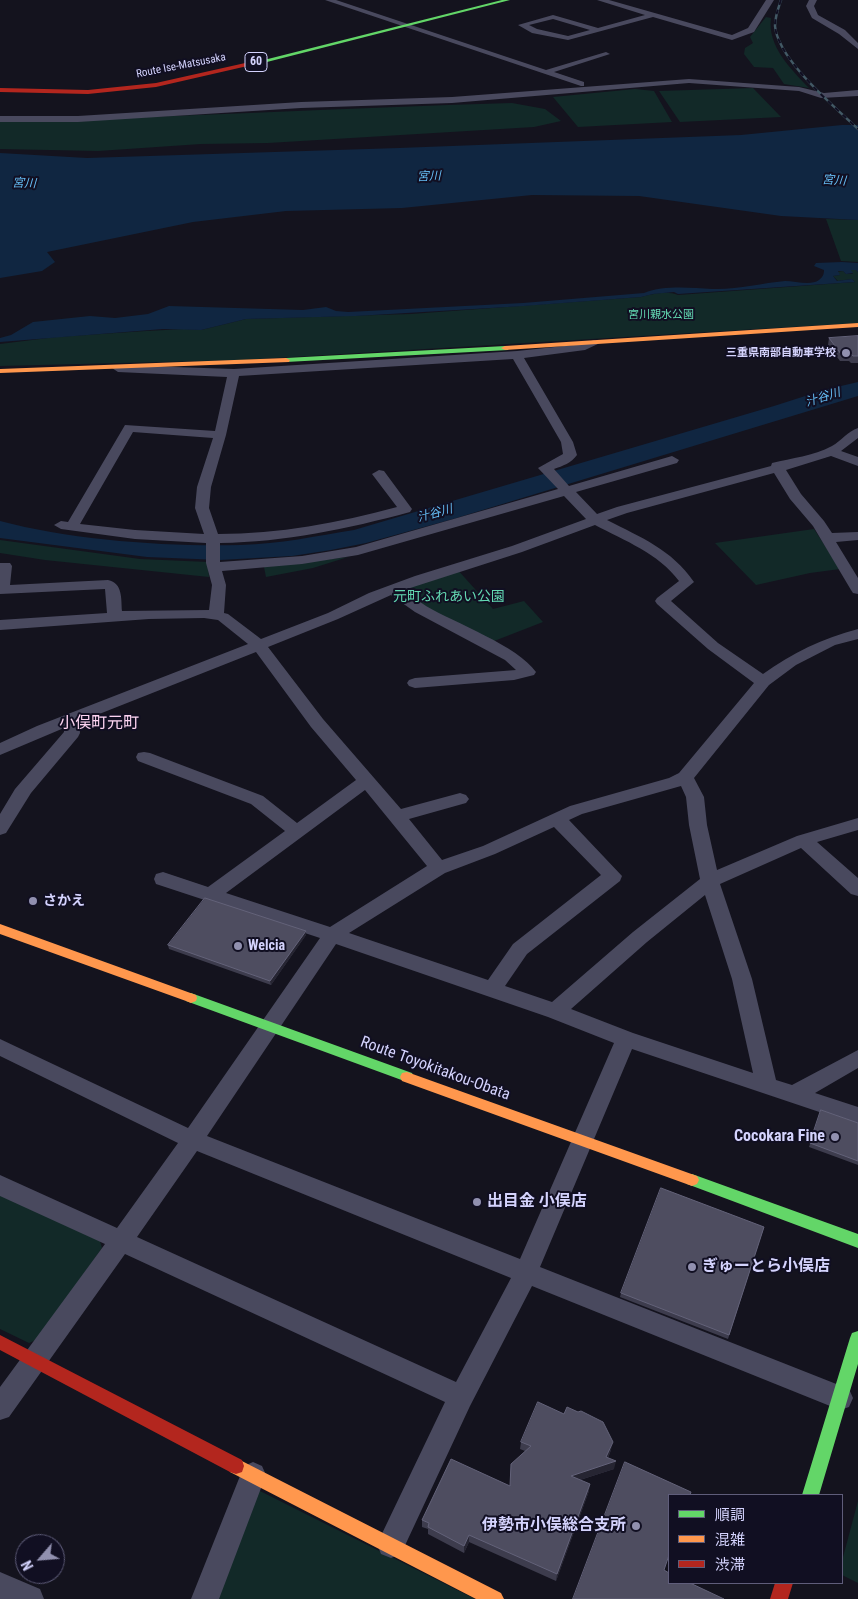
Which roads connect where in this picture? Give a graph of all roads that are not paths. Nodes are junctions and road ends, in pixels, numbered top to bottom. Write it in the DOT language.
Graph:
graph roads {
  1 [pos="329,0"];
  2 [pos="508,0"];
  3 [pos="601,0"];
  4 [pos="770,0"];
  5 [pos="813,0"];
  6 [pos="654,15"];
  7 [pos="406,25"];
  8 [pos="598,30"];
  9 [pos="858,47"];
  10 [pos="606,54"];
  11 [pos="546,72"];
  12 [pos="581,84"];
  13 [pos="0,90"];
  14 [pos="858,93"];
  15 [pos="0,119"];
  16 [pos="858,325"];
  17 [pos="598,342"];
  18 [pos="517,355"];
  19 [pos="112,367"];
  20 [pos="0,371"];
  21 [pos="234,372"];
  22 [pos="858,432"];
  23 [pos="220,435"];
  24 [pos="831,452"];
  25 [pos="672,460"];
  26 [pos="858,462"];
  27 [pos="777,466"];
  28 [pos="379,474"];
  29 [pos="565,490"];
  30 [pos="594,520"];
  31 [pos="858,536"];
  32 [pos="826,538"];
  33 [pos="212,539"];
  34 [pos="214,565"];
  35 [pos="5,566"];
  36 [pos="393,589"];
  37 [pos="1,590"];
  38 [pos="858,590"];
  39 [pos="216,615"];
  40 [pos="115,617"];
  41 [pos="0,625"];
  42 [pos="858,634"];
  43 [pos="258,644"];
  44 [pos="762,682"];
  45 [pos="415,683"];
  46 [pos="69,720"];
  47 [pos="0,750"];
  48 [pos="144,757"];
  49 [pos="685,778"];
  50 [pos="366,782"];
  51 [pos="460,799"];
  52 [pos="397,816"];
  53 [pos="557,819"];
  54 [pos="858,824"];
  55 [pos="0,829"];
  56 [pos="297,832"];
  57 [pos="803,840"];
  58 [pos="438,868"];
  59 [pos="163,879"];
  60 [pos="710,881"];
  61 [pos="858,889"];
  62 [pos="210,895"];
  63 [pos="0,929"];
  64 [pos="332,935"];
  65 [pos="492,990"];
  66 [pos="555,1011"];
  67 [pos="270,1027"];
  68 [pos="626,1039"];
  69 [pos="0,1047"];
  70 [pos="858,1058"];
  71 [pos="766,1084"];
  72 [pos="795,1094"];
  73 [pos="858,1116"];
  74 [pos="191,1139"];
  75 [pos="581,1140"];
  76 [pos="0,1184"];
  77 [pos="121,1241"];
  78 [pos="858,1241"];
  79 [pos="526,1273"];
  80 [pos="858,1338"];
  81 [pos="0,1342"];
  82 [pos="36,1359"];
  83 [pos="461,1397"];
  84 [pos="840,1398"];
  85 [pos="0,1408"];
  86 [pos="253,1475"];
  87 [pos="810,1494"];
  88 [pos="391,1544"];
  89 [pos="784,1584"];
  90 [pos="0,1586"];
  91 [pos="30,1599"];
  92 [pos="205,1599"];
  93 [pos="496,1599"];
  94 [pos="779,1599"];
  1 -- 7 [label="street"];
  2 -- 7 [label="main road, Route Ise-Matsusaka / 60"];
  3 -- 6 [label="street"];
  4 -- 6 [label="street"];
  5 -- 9 [label="street"];
  6 -- 8 [label="street"];
  7 -- 11 [label="street"];
  7 -- 13 [label="main road, Route Ise-Matsusaka / 60"];
  8 -- 8 [label="street"];
  10 -- 11 [label="street"];
  11 -- 12 [label="street"];
  14 -- 15 [label="street"];
  16 -- 17 [label="main road"];
  17 -- 18 [label="street"];
  17 -- 19 [label="main road"];
  18 -- 21 [label="street"];
  18 -- 29 [label="street"];
  19 -- 20 [label="main road"];
  19 -- 21 [label="street"];
  21 -- 23 [label="street"];
  22 -- 24 [label="street"];
  23 -- 33 [label="street"];
  23 -- 33 [label="street"];
  24 -- 26 [label="street"];
  24 -- 27 [label="street"];
  25 -- 29 [label="street"];
  27 -- 30 [label="street"];
  27 -- 32 [label="street"];
  28 -- 33 [label="street"];
  29 -- 30 [label="street"];
  29 -- 34 [label="street"];
  30 -- 36 [label="street"];
  30 -- 44 [label="street"];
  31 -- 32 [label="street"];
  32 -- 38 [label="street"];
  33 -- 34 [label="street"];
  34 -- 39 [label="street"];
  35 -- 37 [label="street"];
  36 -- 43 [label="street"];
  36 -- 45 [label="street"];
  37 -- 40 [label="street"];
  39 -- 40 [label="street"];
  39 -- 43 [label="street"];
  40 -- 41 [label="street"];
  42 -- 44 [label="street"];
  43 -- 46 [label="street"];
  43 -- 50 [label="street"];
  44 -- 49 [label="street"];
  46 -- 47 [label="street"];
  46 -- 55 [label="street"];
  48 -- 56 [label="street"];
  49 -- 53 [label="street"];
  49 -- 60 [label="street"];
  50 -- 52 [label="street"];
  50 -- 56 [label="street"];
  51 -- 52 [label="street"];
  52 -- 58 [label="street"];
  53 -- 58 [label="street"];
  53 -- 65 [label="street"];
  54 -- 57 [label="street"];
  56 -- 62 [label="street"];
  57 -- 60 [label="street"];
  57 -- 61 [label="street"];
  58 -- 64 [label="street"];
  59 -- 62 [label="street"];
  60 -- 66 [label="street"];
  60 -- 71 [label="street"];
  62 -- 64 [label="street"];
  63 -- 67 [label="main road, Route Toyokitakou-Obata"];
  64 -- 65 [label="street"];
  64 -- 67 [label="street"];
  65 -- 66 [label="street"];
  66 -- 68 [label="street"];
  67 -- 74 [label="street"];
  67 -- 75 [label="main road, Route Toyokitakou-Obata"];
  68 -- 71 [label="street"];
  68 -- 75 [label="street"];
  69 -- 74 [label="street"];
  70 -- 72 [label="street"];
  71 -- 72 [label="street"];
  72 -- 73 [label="street"];
  74 -- 77 [label="street"];
  74 -- 79 [label="street"];
  75 -- 78 [label="main road, Route Toyokitakou-Obata"];
  75 -- 79 [label="street"];
  76 -- 77 [label="street"];
  77 -- 82 [label="street"];
  77 -- 83 [label="street"];
  79 -- 83 [label="street"];
  79 -- 84 [label="street"];
  80 -- 84 [label="main road"];
  81 -- 82 [label="main road"];
  82 -- 85 [label="street"];
  82 -- 86 [label="main road"];
  83 -- 88 [label="street"];
  84 -- 87 [label="main road"];
  86 -- 88 [label="main road"];
  86 -- 92 [label="street"];
  88 -- 93 [label="main road"];
  89 -- 94 [label="main road"];
  90 -- 91 [label="street"];
}
